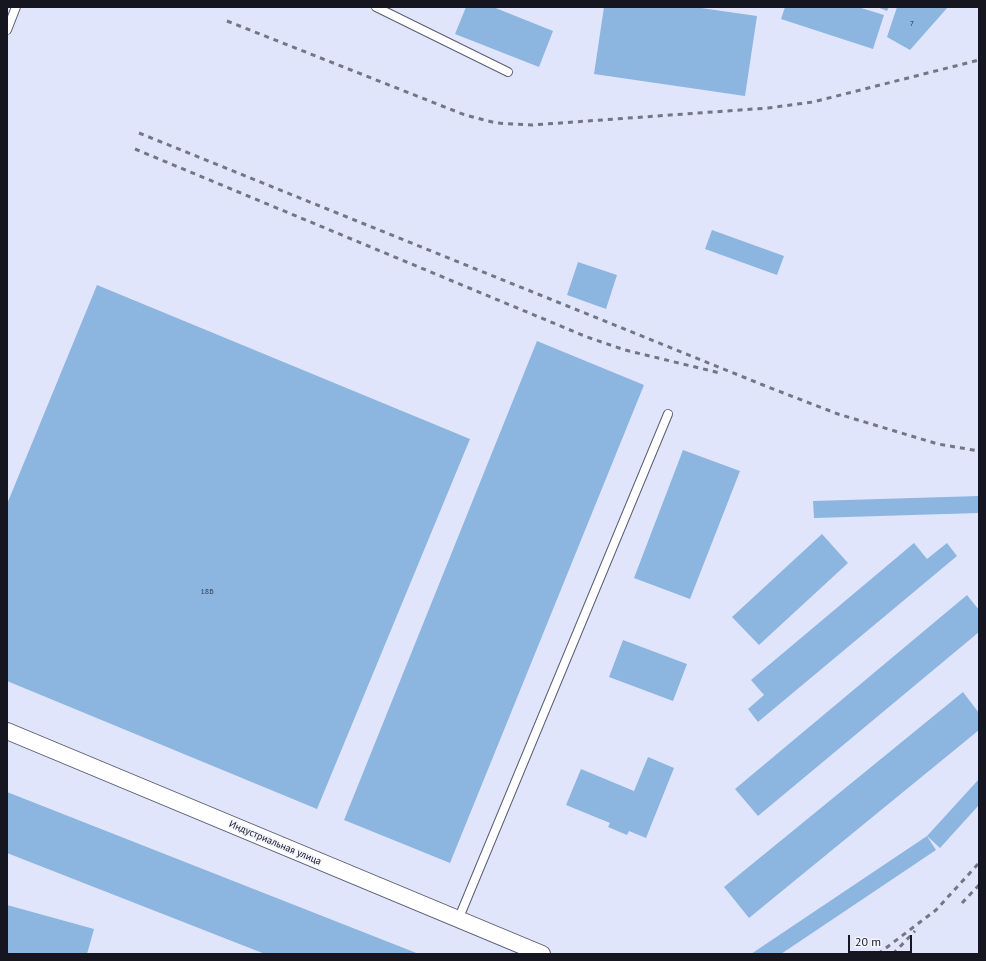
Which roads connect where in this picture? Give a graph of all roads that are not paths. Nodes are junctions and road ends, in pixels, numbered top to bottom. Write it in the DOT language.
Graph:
graph roads {
  1 [pos="16,7"];
  2 [pos="376,7"];
  3 [pos="7,30"];
  4 [pos="508,72"];
  5 [pos="668,414"];
  6 [pos="7,730"];
  7 [pos="458,920"];
  8 [pos="542,954"];
  1 -- 3 [label="lane"];
  2 -- 4 [label="lane"];
  5 -- 7 [label="lane"];
  6 -- 7 [label="street, Индустриальная улица"];
  7 -- 8 [label="street, Индустриальная улица"];
}
